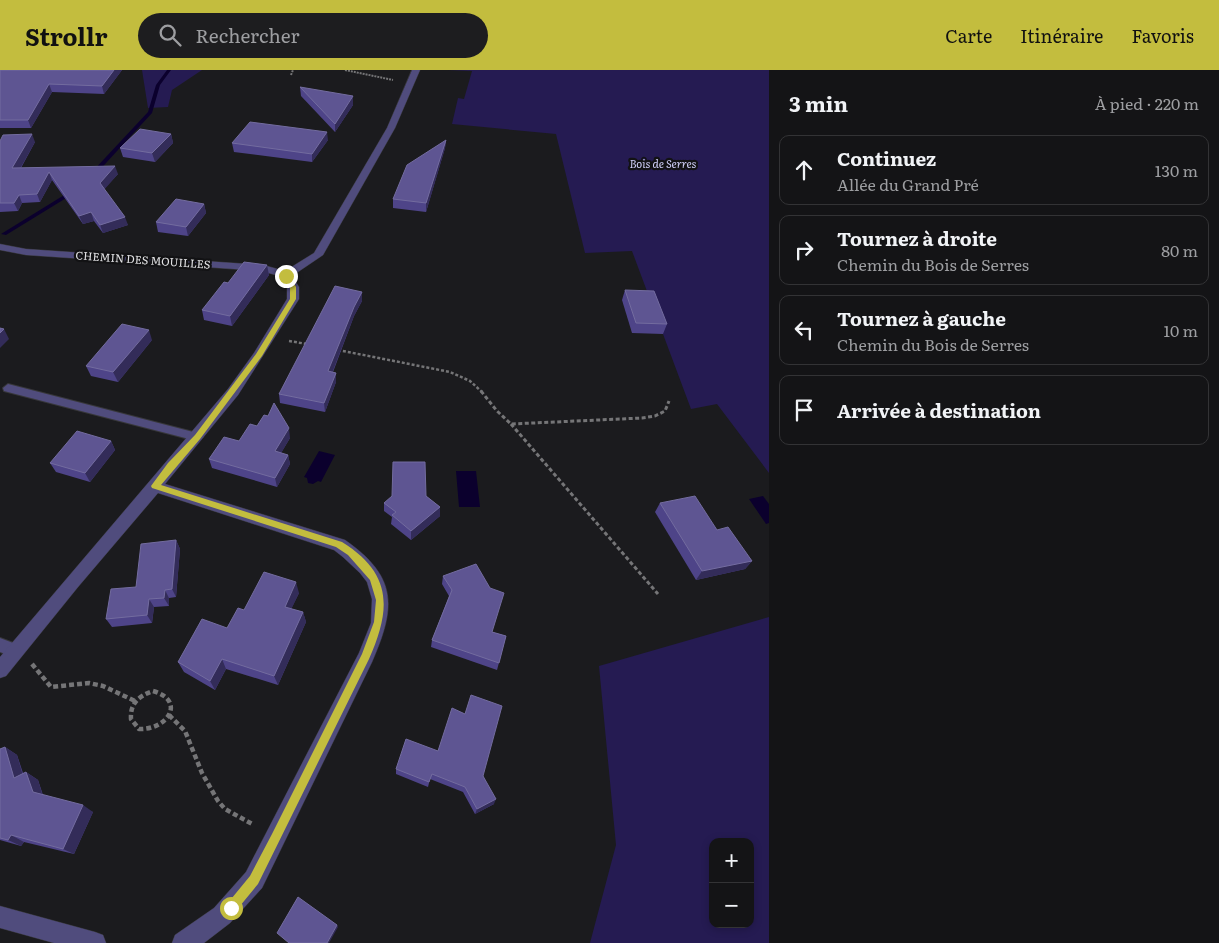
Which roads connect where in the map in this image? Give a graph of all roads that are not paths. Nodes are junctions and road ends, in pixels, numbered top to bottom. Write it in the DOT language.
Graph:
graph roads {
  1 [pos="416,70"];
  2 [pos="0,247"];
  3 [pos="286,276"];
  4 [pos="8,388"];
  5 [pos="197,437"];
  6 [pos="155,486"];
  7 [pos="0,645"];
  8 [pos="22,655"];
  9 [pos="0,670"];
  10 [pos="0,917"];
  11 [pos="95,943"];
  12 [pos="182,943"];
  1 -- 3 [label="street"];
  2 -- 3 [label="street, CHEMIN DES MOUILLES"];
  3 -- 5 [label="street"];
  4 -- 5 [label="lane"];
  5 -- 6 [label="street"];
  6 -- 8 [label="street"];
  6 -- 12 [label="street"];
  7 -- 8 [label="lane"];
  8 -- 9 [label="street"];
  10 -- 11 [label="street"];
}
